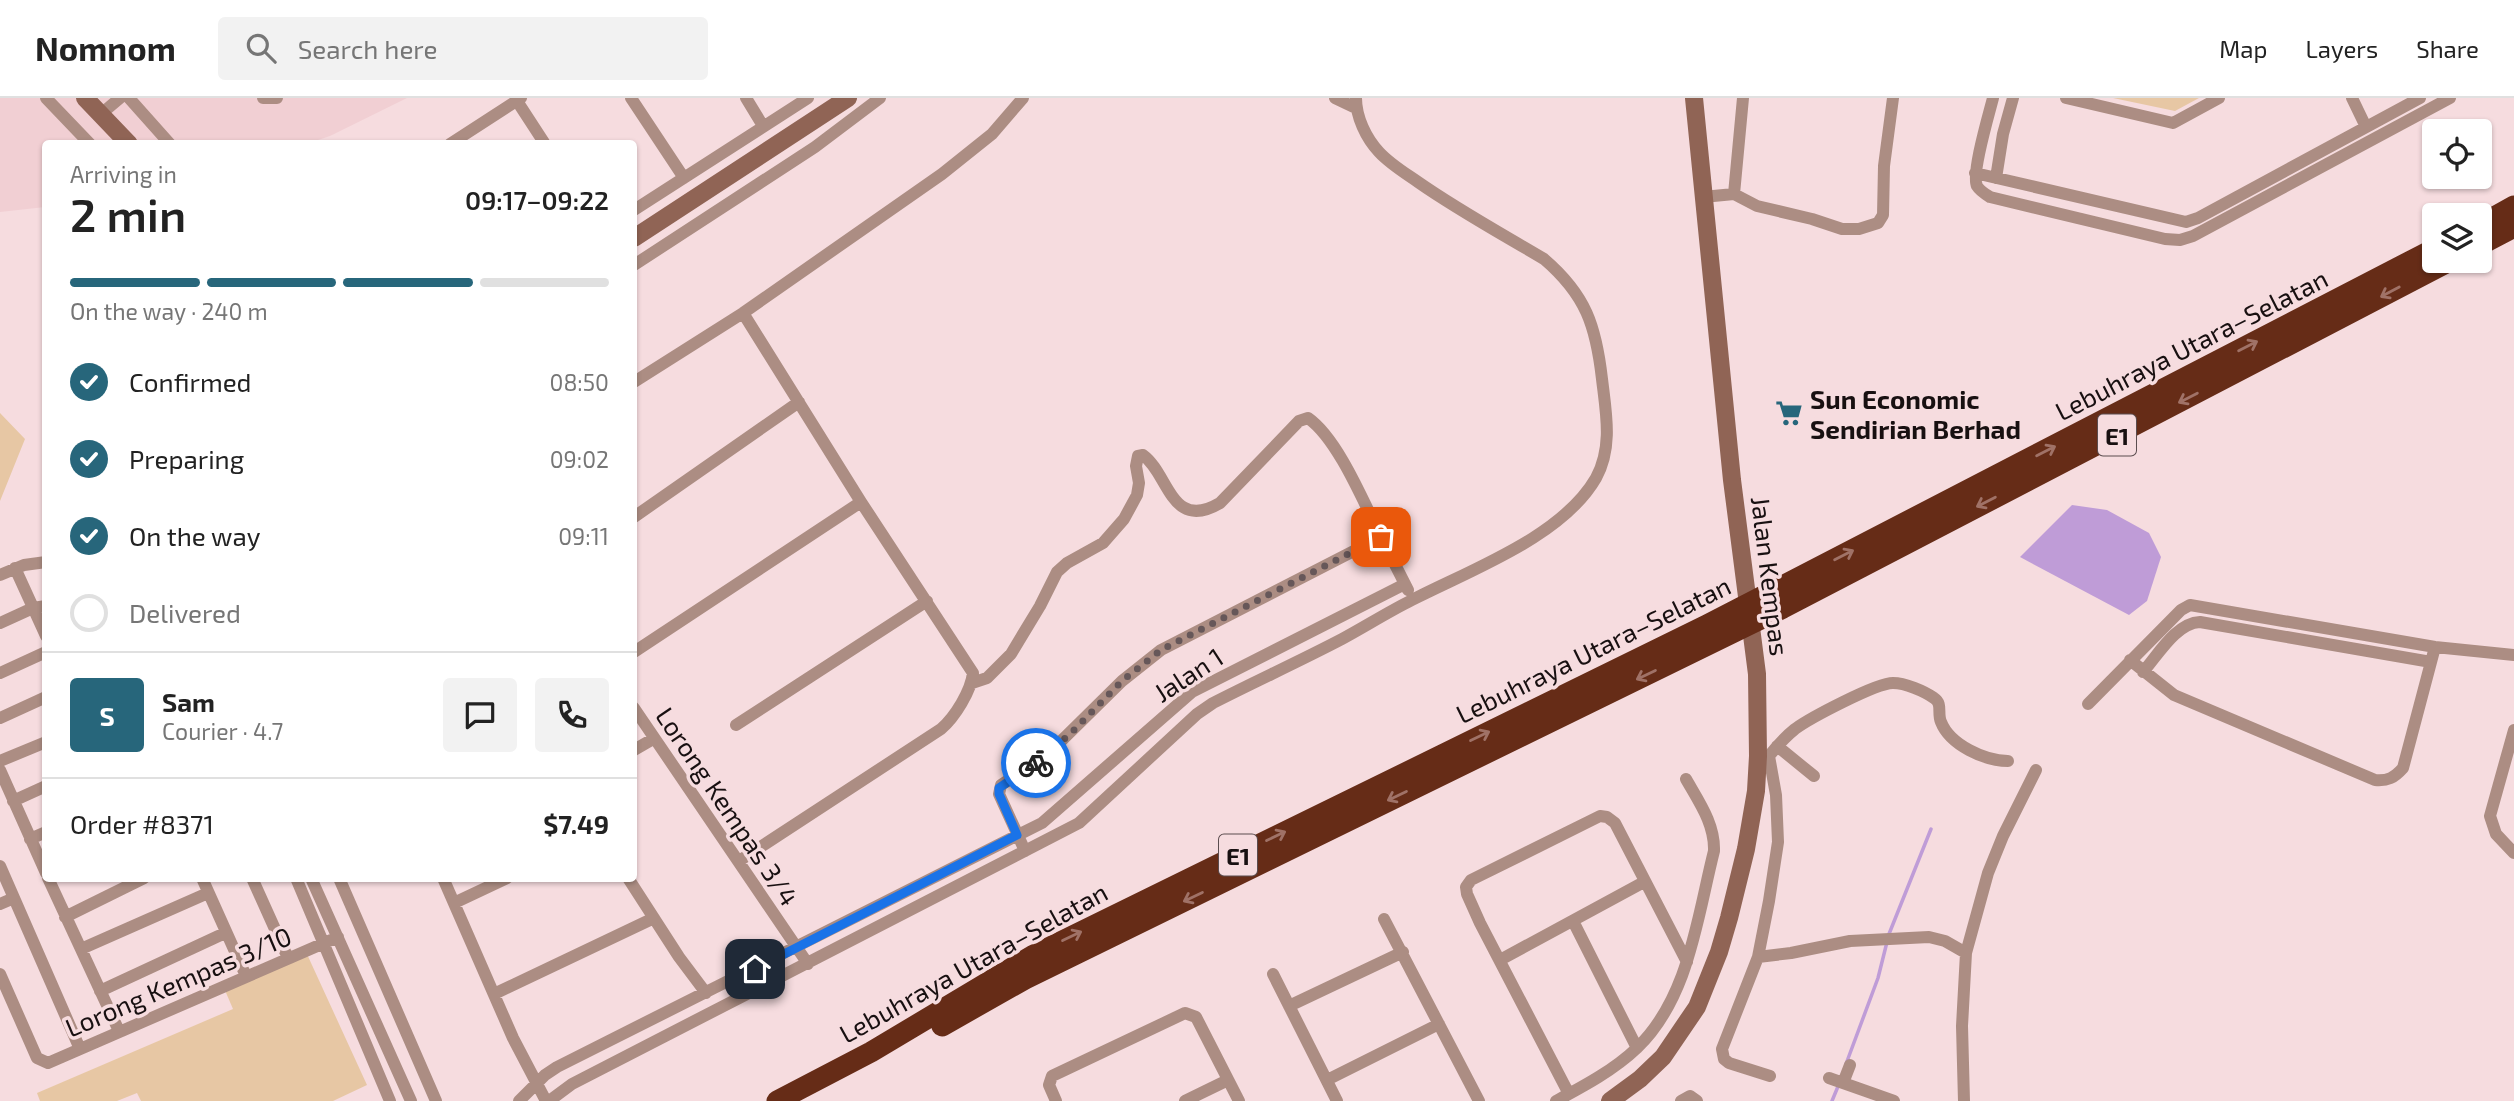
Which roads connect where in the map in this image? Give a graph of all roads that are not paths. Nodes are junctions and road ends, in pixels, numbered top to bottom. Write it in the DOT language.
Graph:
graph roads {
  1 [pos="46,98"];
  2 [pos="85,98"];
  3 [pos="120,98"];
  4 [pos="129,98"];
  5 [pos="263,98"];
  6 [pos="277,98"];
  7 [pos="631,98"];
  8 [pos="746,98"];
  9 [pos="808,98"];
  10 [pos="848,98"];
  11 [pos="880,98"];
  12 [pos="1023,98"];
  13 [pos="1335,98"];
  14 [pos="1694,98"];
  15 [pos="1742,98"];
  16 [pos="1993,98"];
  17 [pos="2013,98"];
  18 [pos="2066,98"];
  19 [pos="2219,98"];
  20 [pos="2352,98"];
  21 [pos="2420,98"];
  22 [pos="2450,98"];
  23 [pos="519,99"];
  24 [pos="1888,100"];
  25 [pos="2092,101"];
  26 [pos="1356,103"];
  27 [pos="101,114"];
  28 [pos="763,126"];
  29 [pos="2366,127"];
  30 [pos="86,140"];
  31 [pos="125,140"];
  32 [pos="166,140"];
  33 [pos="456,140"];
  34 [pos="540,140"];
  35 [pos="1975,173"];
  36 [pos="684,178"];
  37 [pos="1996,178"];
  38 [pos="1734,194"];
  39 [pos="1703,197"];
  40 [pos="2514,206"];
  41 [pos="637,208"];
  42 [pos="2492,218"];
  43 [pos="2514,227"];
  44 [pos="637,236"];
  45 [pos="2492,239"];
  46 [pos="2422,255"];
  47 [pos="637,262"];
  48 [pos="2427,273"];
  49 [pos="743,313"];
  50 [pos="637,380"];
  51 [pos="799,402"];
  52 [pos="861,502"];
  53 [pos="637,515"];
  54 [pos="1381,537"];
  55 [pos="42,563"];
  56 [pos="15,568"];
  57 [pos="0,575"];
  58 [pos="1405,584"];
  59 [pos="1413,600"];
  60 [pos="927,601"];
  61 [pos="39,607"];
  62 [pos="0,623"];
  63 [pos="1707,635"];
  64 [pos="2435,647"];
  65 [pos="637,650"];
  66 [pos="42,654"];
  67 [pos="2514,655"];
  68 [pos="2130,660"];
  69 [pos="2431,663"];
  70 [pos="2143,671"];
  71 [pos="0,673"];
  72 [pos="972,683"];
  73 [pos="42,699"];
  74 [pos="2088,704"];
  75 [pos="637,713"];
  76 [pos="0,718"];
  77 [pos="736,725"];
  78 [pos="2514,730"];
  79 [pos="653,739"];
  80 [pos="42,744"];
  81 [pos="637,748"];
  82 [pos="1768,753"];
  83 [pos="0,761"];
  84 [pos="2008,761"];
  85 [pos="0,770"];
  86 [pos="2036,770"];
  87 [pos="1814,776"];
  88 [pos="1686,779"];
  89 [pos="42,788"];
  90 [pos="13,801"];
  91 [pos="42,834"];
  92 [pos="1017,835"];
  93 [pos="30,839"];
  94 [pos="1025,851"];
  95 [pos="2514,853"];
  96 [pos="739,861"];
  97 [pos="42,864"];
  98 [pos="0,866"];
  99 [pos="50,882"];
  100 [pos="136,882"];
  101 [pos="204,882"];
  102 [pos="254,882"];
  103 [pos="298,882"];
  104 [pos="340,882"];
  105 [pos="445,882"];
  106 [pos="498,882"];
  107 [pos="631,882"];
  108 [pos="1644,882"];
  109 [pos="313,884"];
  110 [pos="208,893"];
  111 [pos="14,898"];
  112 [pos="454,903"];
  113 [pos="0,904"];
  114 [pos="65,917"];
  115 [pos="654,918"];
  116 [pos="1384,919"];
  117 [pos="1573,921"];
  118 [pos="225,933"];
  119 [pos="338,937"];
  120 [pos="324,943"];
  121 [pos="796,947"];
  122 [pos="81,949"];
  123 [pos="1402,952"];
  124 [pos="1966,953"];
  125 [pos="1758,957"];
  126 [pos="288,958"];
  127 [pos="1500,960"];
  128 [pos="1687,962"];
  129 [pos="808,964"];
  130 [pos="0,974"];
  131 [pos="1273,974"];
  132 [pos="246,976"];
  133 [pos="100,991"];
  134 [pos="706,993"];
  135 [pos="494,994"];
  136 [pos="1289,1006"];
  137 [pos="1439,1024"];
  138 [pos="119,1031"];
  139 [pos="1637,1048"];
  140 [pos="80,1049"];
  141 [pos="1850,1065"];
  142 [pos="1770,1076"];
  143 [pos="1829,1078"];
  144 [pos="1228,1080"];
  145 [pos="1327,1080"];
  146 [pos="1843,1083"];
  147 [pos="537,1084"];
  148 [pos="1569,1094"];
  149 [pos="390,1101"];
  150 [pos="411,1101"];
  151 [pos="436,1101"];
  152 [pos="519,1101"];
  153 [pos="547,1101"];
  154 [pos="777,1101"];
  155 [pos="805,1101"];
  156 [pos="1056,1101"];
  157 [pos="1185,1101"];
  158 [pos="1239,1101"];
  159 [pos="1337,1101"];
  160 [pos="1479,1101"];
  161 [pos="1556,1101"];
  162 [pos="1610,1101"];
  163 [pos="1681,1101"];
  164 [pos="1697,1101"];
  165 [pos="1894,1101"];
  166 [pos="1964,1101"];
  1 -- 30 [label="street"];
  2 -- 27 [label="main road"];
  3 -- 27 [label="street"];
  4 -- 32 [label="street"];
  5 -- 6 [label="street"];
  7 -- 36 [label="street"];
  8 -- 28 [label="street"];
  9 -- 28 [label="street"];
  10 -- 44 [label="main road"];
  11 -- 47 [label="street"];
  12 -- 49 [label="street"];
  13 -- 26 [label="street"];
  14 -- 39 [label="main road, Jalan Kempas"];
  15 -- 38 [label="street"];
  16 -- 35 [label="street"];
  17 -- 37 [label="street"];
  18 -- 25 [label="street"];
  19 -- 25 [label="street"];
  20 -- 29 [label="street"];
  21 -- 29 [label="street"];
  22 -- 35 [label="street"];
  23 -- 33 [label="street"];
  23 -- 34 [label="street"];
  24 -- 38 [label="street"];
  26 -- 59 [label="street"];
  27 -- 31 [label="main road"];
  28 -- 36 [label="street"];
  29 -- 37 [label="street"];
  35 -- 37 [label="street"];
  36 -- 41 [label="street"];
  38 -- 39 [label="street"];
  39 -- 82 [label="main road, Jalan Kempas"];
  40 -- 42 [label="highway"];
  43 -- 45 [label="highway"];
  63 -- 46 [label="highway, Lebuhraya Utara–Selatan / E1, one-way"];
  48 -- 63 [label="highway, Lebuhraya Utara–Selatan / E1, one-way"];
  49 -- 50 [label="street"];
  49 -- 51 [label="street"];
  51 -- 52 [label="street"];
  51 -- 53 [label="street"];
  52 -- 60 [label="street"];
  52 -- 65 [label="street"];
  54 -- 58 [label="street"];
  54 -- 72 [label="street"];
  54 -- 92 [label="street"];
  55 -- 56 [label="street"];
  56 -- 57 [label="street"];
  56 -- 61 [label="street"];
  58 -- 59 [label="street"];
  58 -- 92 [label="street, Jalan 1"];
  59 -- 94 [label="street"];
  60 -- 72 [label="street"];
  60 -- 77 [label="street"];
  61 -- 62 [label="street"];
  154 -- 63 [label="highway, Lebuhraya Utara–Selatan / E1, one-way"];
  63 -- 155 [label="highway, Lebuhraya Utara–Selatan / E1, one-way"];
  64 -- 67 [label="street"];
  64 -- 68 [label="street"];
  64 -- 69 [label="street"];
  66 -- 71 [label="street"];
  68 -- 70 [label="street"];
  68 -- 74 [label="street"];
  69 -- 70 [label="street"];
  69 -- 70 [label="street"];
  72 -- 96 [label="street"];
  73 -- 76 [label="street"];
  75 -- 79 [label="street, Lorong Kempas 3/4"];
  78 -- 95 [label="street"];
  79 -- 81 [label="street"];
  79 -- 96 [label="street, Lorong Kempas 3/4"];
  80 -- 83 [label="street"];
  82 -- 84 [label="street"];
  82 -- 87 [label="street"];
  82 -- 125 [label="street"];
  82 -- 162 [label="main road, Jalan Kempas"];
  85 -- 90 [label="street"];
  86 -- 124 [label="street"];
  88 -- 128 [label="street"];
  89 -- 90 [label="street"];
  90 -- 93 [label="street"];
  91 -- 93 [label="street"];
  92 -- 94 [label="street"];
  92 -- 121 [label="street, Jalan 1"];
  93 -- 97 [label="street"];
  94 -- 129 [label="street"];
  96 -- 121 [label="street, Lorong Kempas 3/4"];
  98 -- 111 [label="street"];
  99 -- 114 [label="street"];
  100 -- 114 [label="street"];
  101 -- 110 [label="street"];
  102 -- 126 [label="street"];
  103 -- 120 [label="street"];
  104 -- 151 [label="street"];
  105 -- 112 [label="street"];
  106 -- 112 [label="street"];
  107 -- 115 [label="street"];
  108 -- 117 [label="street"];
  108 -- 127 [label="street"];
  108 -- 128 [label="street"];
  109 -- 119 [label="street"];
  110 -- 118 [label="street"];
  110 -- 122 [label="street"];
  111 -- 113 [label="street"];
  111 -- 140 [label="street"];
  112 -- 135 [label="street"];
  114 -- 122 [label="street"];
  115 -- 134 [label="street"];
  115 -- 135 [label="street"];
  116 -- 123 [label="street"];
  117 -- 127 [label="street"];
  117 -- 139 [label="street"];
  118 -- 132 [label="street"];
  118 -- 133 [label="street"];
  119 -- 120 [label="street, Lorong Kempas 3/10"];
  119 -- 150 [label="street"];
  120 -- 126 [label="street, Lorong Kempas 3/10"];
  120 -- 149 [label="street"];
  121 -- 129 [label="street, Lorong Kempas 3/4"];
  121 -- 134 [label="street, Jalan 1"];
  122 -- 133 [label="street"];
  123 -- 136 [label="street"];
  123 -- 137 [label="street"];
  124 -- 125 [label="street"];
  124 -- 166 [label="street"];
  125 -- 142 [label="street"];
  126 -- 132 [label="street, Lorong Kempas 3/10"];
  127 -- 148 [label="street"];
  128 -- 139 [label="street"];
  129 -- 153 [label="street"];
  130 -- 140 [label="street, Lorong Kempas 3/10"];
  131 -- 136 [label="street"];
  132 -- 138 [label="street, Lorong Kempas 3/10"];
  133 -- 138 [label="street"];
  134 -- 147 [label="street, Jalan 1"];
  135 -- 147 [label="street"];
  136 -- 145 [label="street"];
  137 -- 145 [label="street"];
  137 -- 160 [label="street"];
  138 -- 140 [label="street, Lorong Kempas 3/10"];
  139 -- 148 [label="street"];
  141 -- 146 [label="street"];
  143 -- 146 [label="street"];
  144 -- 156 [label="street"];
  144 -- 157 [label="street"];
  144 -- 158 [label="street"];
  145 -- 159 [label="street"];
  146 -- 165 [label="street"];
  147 -- 152 [label="street, Jalan 1"];
  147 -- 153 [label="street"];
  148 -- 161 [label="street"];
  163 -- 164 [label="street"];
}
